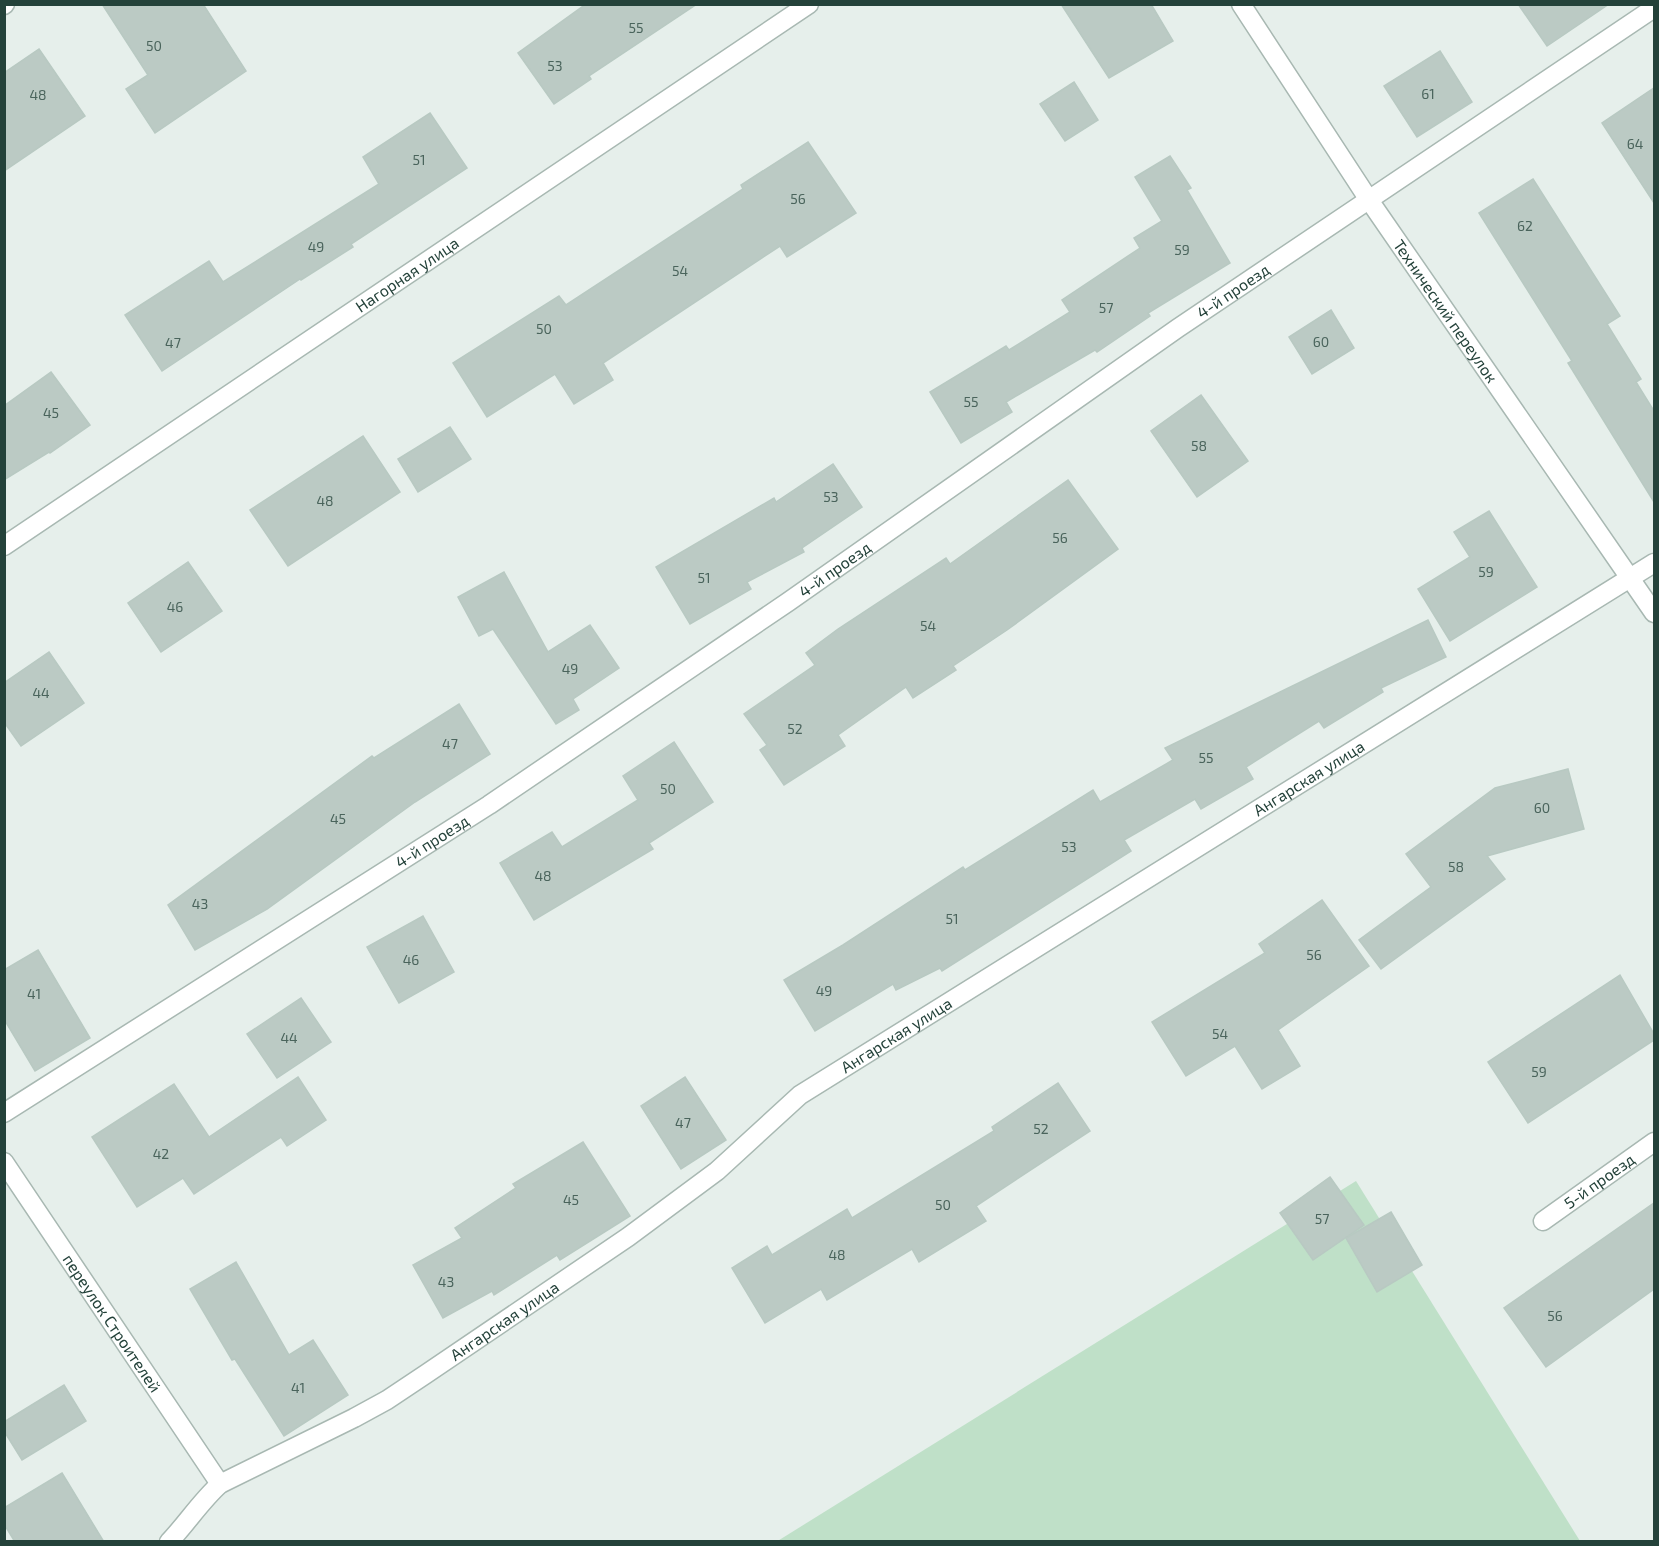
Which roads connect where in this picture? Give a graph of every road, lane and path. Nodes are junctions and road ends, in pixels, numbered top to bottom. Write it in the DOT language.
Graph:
graph roads {
  1 [pos="809,4"];
  2 [pos="1241,4"];
  3 [pos="1654,8"];
  4 [pos="1369,200"];
  5 [pos="4,546"];
  6 [pos="1654,563"];
  7 [pos="1630,578"];
  8 [pos="1654,613"];
  9 [pos="4,1113"];
  10 [pos="1654,1142"];
  11 [pos="4,1162"];
  12 [pos="1543,1221"];
  13 [pos="220,1484"];
  14 [pos="169,1542"];
  1 -- 5 [label="street, Нагорная улица"];
  2 -- 4 [label="street, Технический переулок"];
  3 -- 4 [label="street, 4-й проезд"];
  4 -- 7 [label="street, Технический переулок"];
  4 -- 9 [label="street, 4-й проезд"];
  6 -- 7 [label="street, Ангарская улица"];
  7 -- 8 [label="street, Технический переулок"];
  7 -- 13 [label="street, Ангарская улица"];
  10 -- 12 [label="street, 5-й проезд"];
  11 -- 13 [label="street, переулок Строителей"];
  13 -- 14 [label="street, Ангарская улица"];
}
